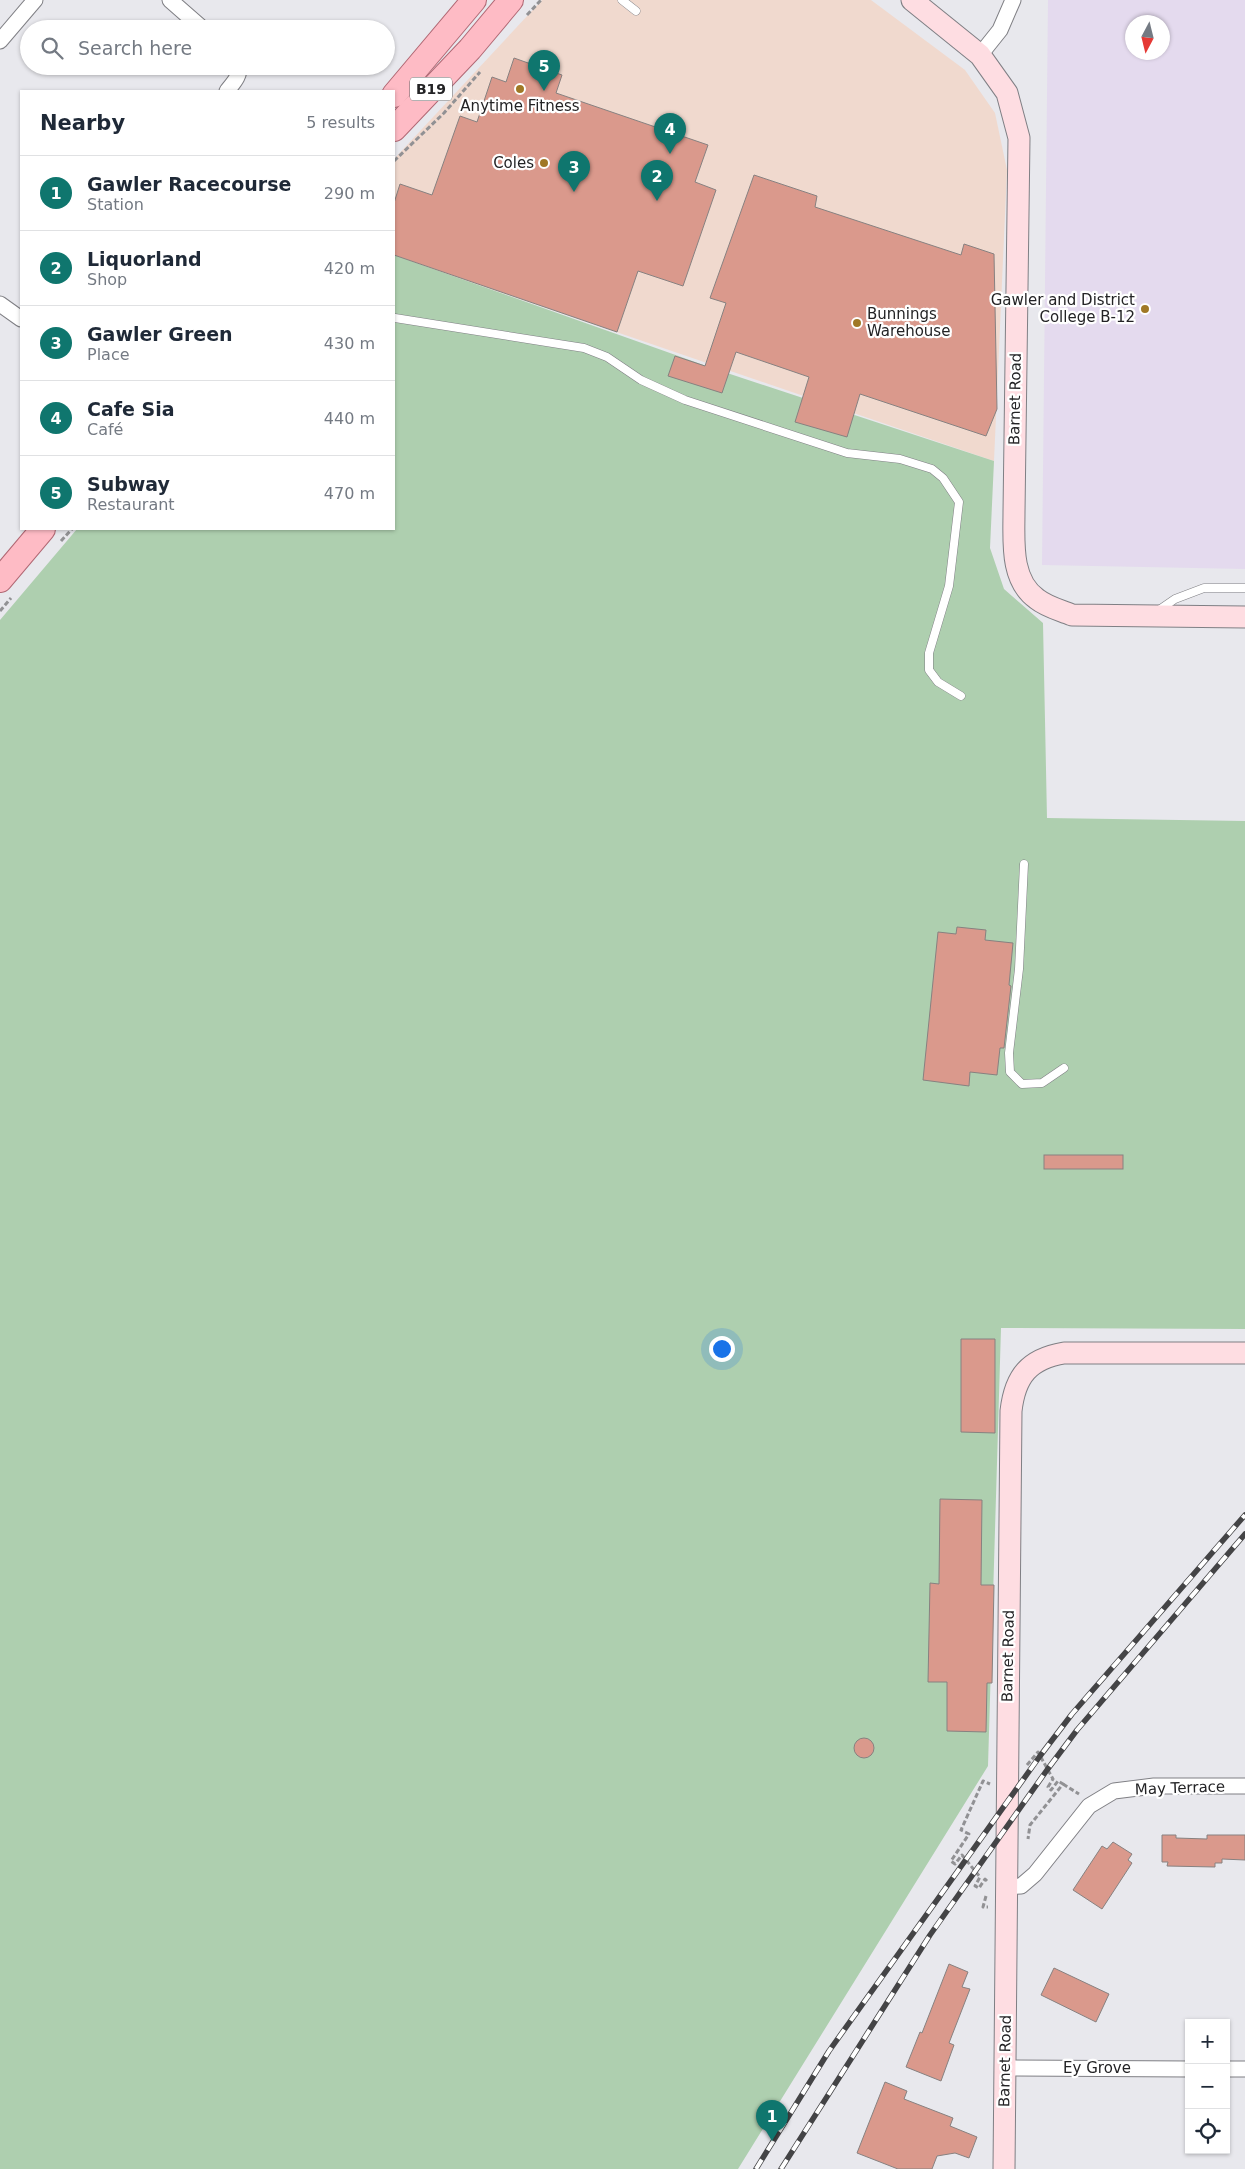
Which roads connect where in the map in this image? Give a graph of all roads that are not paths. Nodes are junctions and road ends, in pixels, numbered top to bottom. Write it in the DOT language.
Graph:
graph roads {
  1 [pos="35,0"];
  2 [pos="170,0"];
  3 [pos="474,0"];
  4 [pos="511,0"];
  5 [pos="622,0"];
  6 [pos="912,0"];
  7 [pos="1013,0"];
  8 [pos="636,11"];
  9 [pos="193,20"];
  10 [pos="0,41"];
  11 [pos="980,55"];
  12 [pos="238,75"];
  13 [pos="227,90"];
  14 [pos="395,94"];
  15 [pos="395,128"];
  16 [pos="0,304"];
  17 [pos="20,318"];
  18 [pos="395,318"];
  19 [pos="42,530"];
  20 [pos="0,580"];
  21 [pos="1245,588"];
  22 [pos="1152,616"];
  23 [pos="1245,617"];
  24 [pos="961,696"];
  25 [pos="1024,864"];
  26 [pos="1064,1068"];
  27 [pos="1245,1353"];
  28 [pos="1245,1786"];
  29 [pos="997,1892"];
  30 [pos="1005,2068"];
  31 [pos="1185,2069"];
  32 [pos="1230,2069"];
  33 [pos="1245,2069"];
  34 [pos="1004,2169"];
  1 -- 10 [label="street"];
  2 -- 9 [label="street"];
  3 -- 14 [label="main road, B19"];
  4 -- 15 [label="main road, B19"];
  5 -- 8 [label="lane"];
  6 -- 11 [label="street, Barnet Road"];
  7 -- 11 [label="street"];
  11 -- 22 [label="street, Barnet Road"];
  12 -- 13 [label="street"];
  16 -- 17 [label="street"];
  18 -- 24 [label="lane"];
  19 -- 20 [label="main road"];
  21 -- 22 [label="lane"];
  22 -- 23 [label="street, Barnet Road"];
  25 -- 26 [label="lane"];
  27 -- 29 [label="street, Barnet Road"];
  28 -- 29 [label="street, May Terrace"];
  29 -- 30 [label="street, Barnet Road"];
  30 -- 31 [label="street, Ey Grove"];
  30 -- 34 [label="street, Barnet Road"];
  32 -- 33 [label="street"];
}
